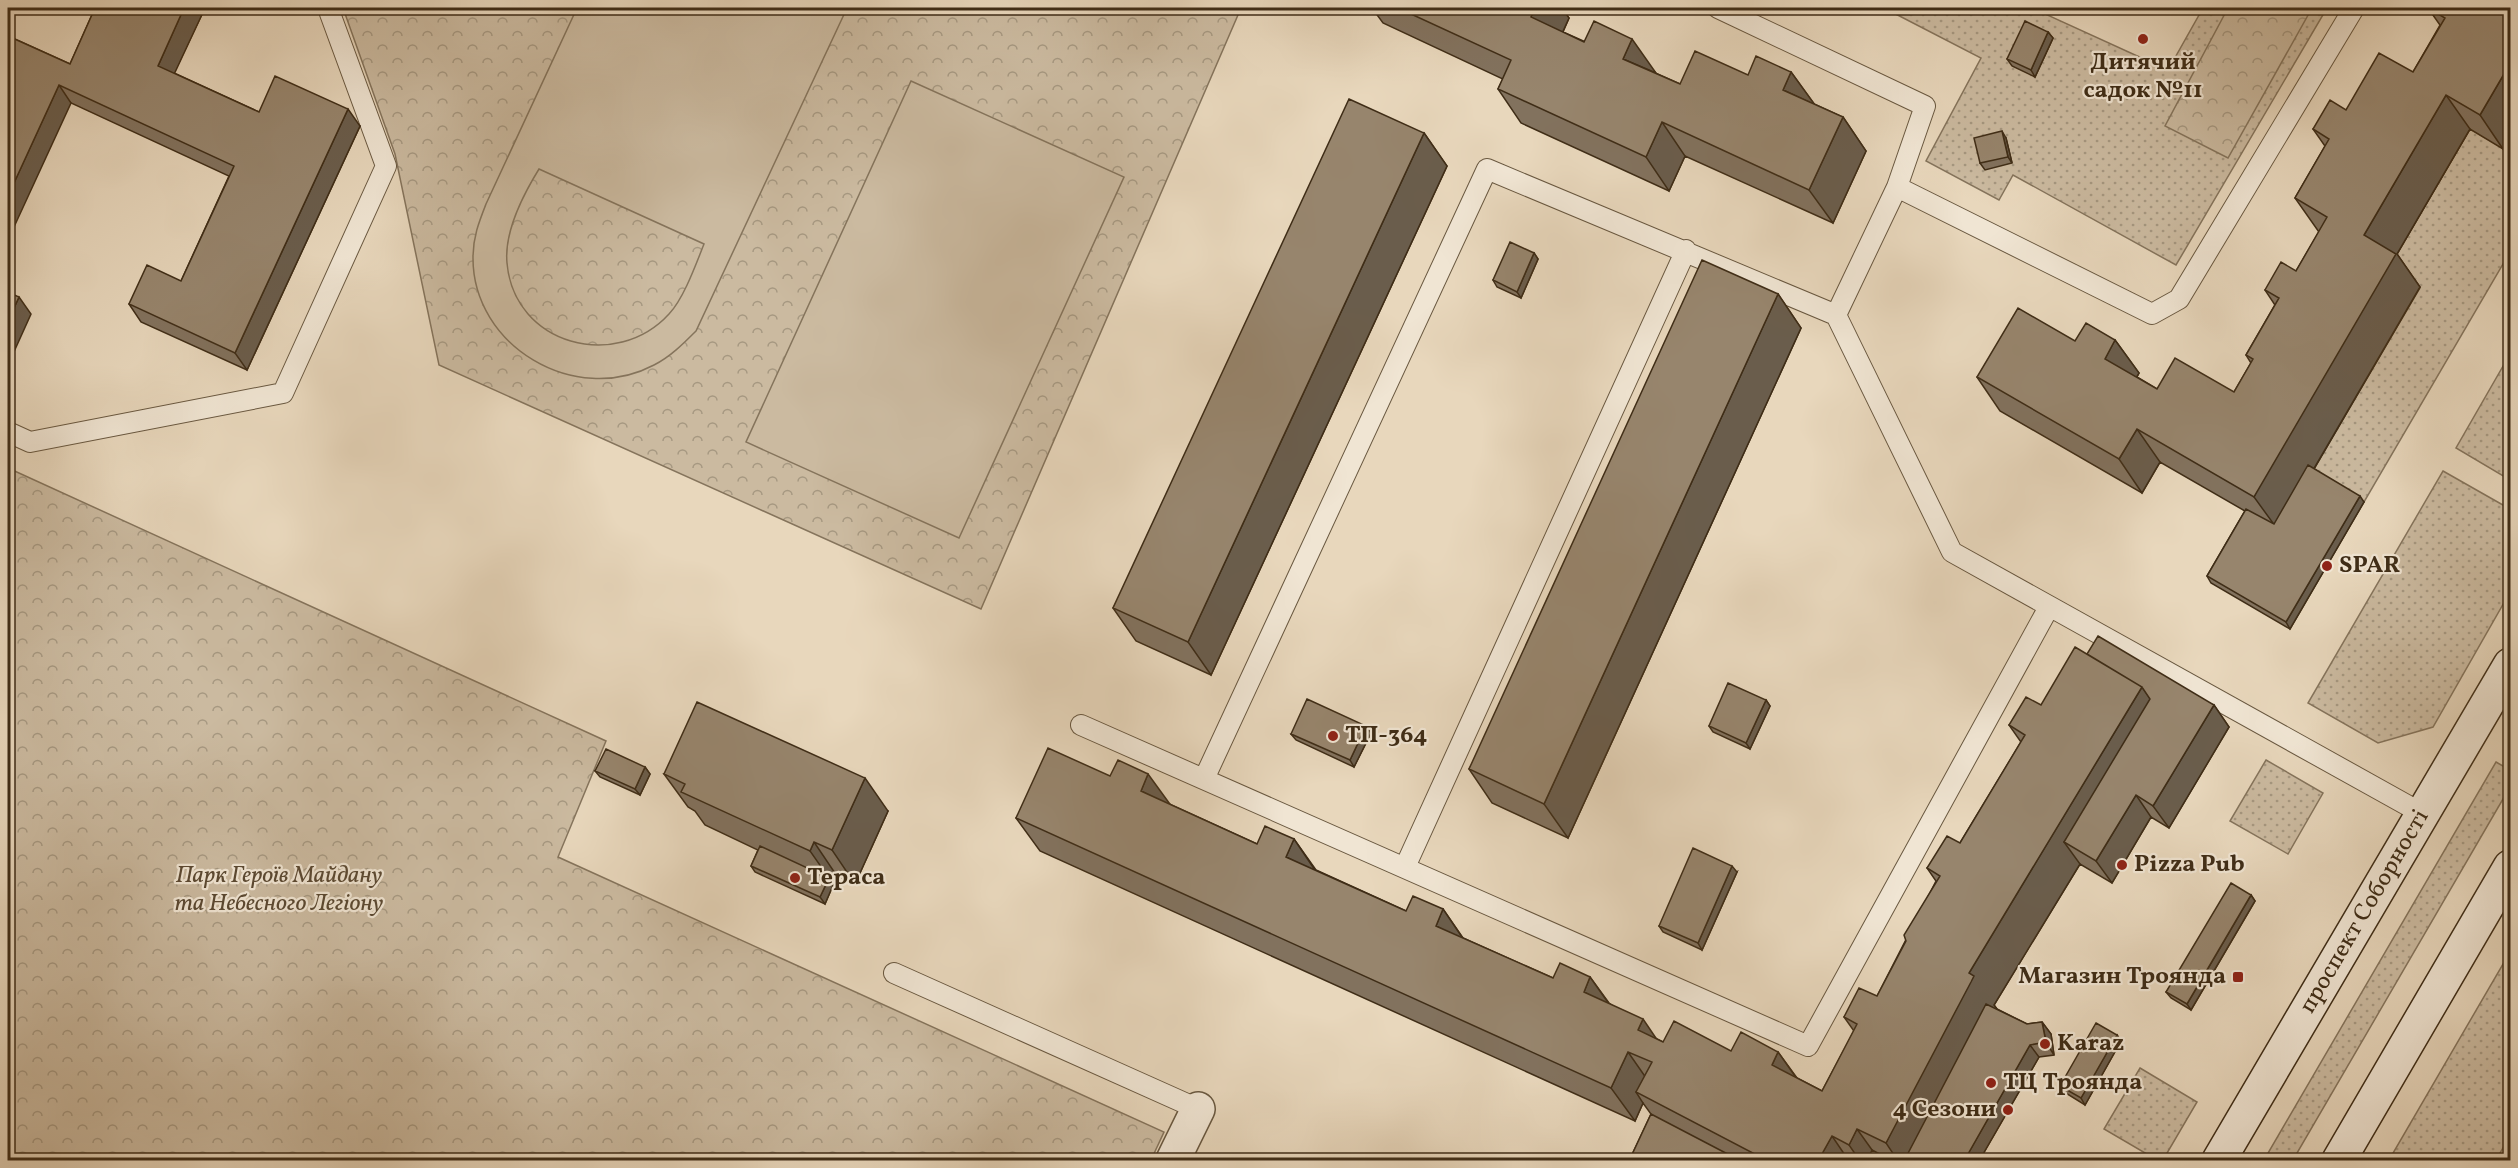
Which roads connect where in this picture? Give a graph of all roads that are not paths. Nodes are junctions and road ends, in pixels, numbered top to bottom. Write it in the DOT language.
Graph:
graph roads {
  1 [pos="328,8"];
  2 [pos="1718,8"];
  3 [pos="2354,8"];
  4 [pos="1897,187"];
  5 [pos="1686,250"];
  6 [pos="1836,315"];
  7 [pos="8,432"];
  8 [pos="2049,607"];
  9 [pos="2511,664"];
  10 [pos="1081,725"];
  11 [pos="1204,779"];
  12 [pos="2423,814"];
  13 [pos="1405,867"];
  14 [pos="2511,867"];
  15 [pos="894,973"];
  16 [pos="1198,1109"];
  17 [pos="1173,1161"];
  18 [pos="2219,1161"];
  19 [pos="2339,1161"];
  1 -- 7 [label="lane"];
  2 -- 4 [label="lane"];
  3 -- 4 [label="lane"];
  4 -- 6 [label="lane"];
  5 -- 6 [label="lane"];
  5 -- 11 [label="lane"];
  5 -- 13 [label="lane"];
  6 -- 8 [label="lane"];
  8 -- 12 [label="lane"];
  8 -- 13 [label="lane"];
  9 -- 12 [label="main road, проспект Соборності"];
  10 -- 11 [label="lane"];
  11 -- 13 [label="lane"];
  12 -- 18 [label="main road, проспект Соборності"];
  14 -- 19 [label="main road"];
  15 -- 16 [label="lane"];
  16 -- 17 [label="main road"];
}
